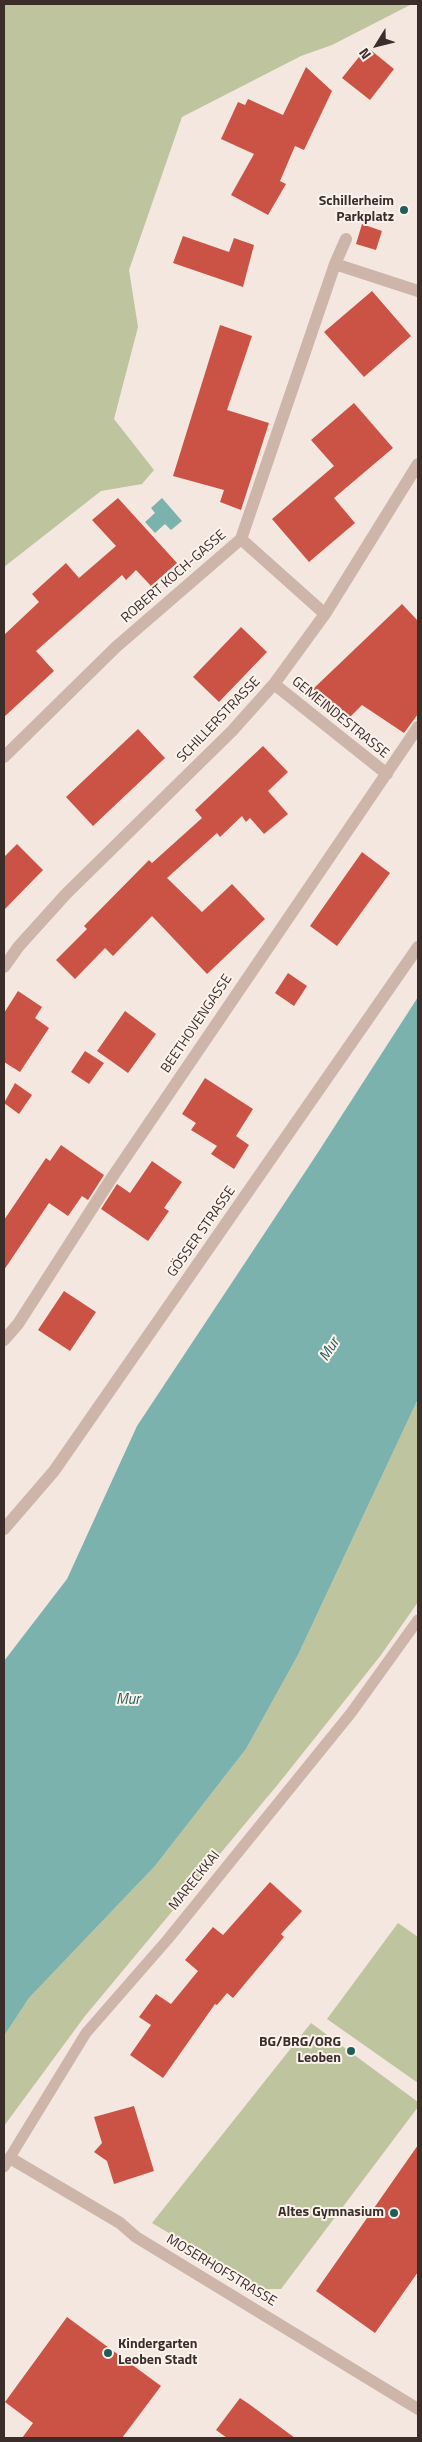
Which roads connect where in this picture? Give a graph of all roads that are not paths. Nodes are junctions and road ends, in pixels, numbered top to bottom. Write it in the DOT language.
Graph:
graph roads {
  1 [pos="346,240"];
  2 [pos="335,264"];
  3 [pos="418,291"];
  4 [pos="418,464"];
  5 [pos="241,539"];
  6 [pos="324,614"];
  7 [pos="274,684"];
  8 [pos="418,727"];
  9 [pos="4,757"];
  10 [pos="387,774"];
  11 [pos="418,947"];
  12 [pos="4,967"];
  13 [pos="4,1340"];
  14 [pos="4,1529"];
  15 [pos="418,1620"];
  16 [pos="7,2163"];
  17 [pos="418,2409"];
  1 -- 2 [label="street, ROBERT KOCH-GASSE"];
  2 -- 3 [label="street"];
  2 -- 5 [label="street, ROBERT KOCH-GASSE"];
  4 -- 6 [label="street, SCHILLERSTRASSE"];
  5 -- 6 [label="street"];
  5 -- 9 [label="street, ROBERT KOCH-GASSE"];
  6 -- 7 [label="street, SCHILLERSTRASSE"];
  7 -- 10 [label="street, GEMEINDESTRASSE"];
  7 -- 12 [label="street, SCHILLERSTRASSE"];
  8 -- 10 [label="street, BEETHOVENGASSE"];
  10 -- 13 [label="street, BEETHOVENGASSE"];
  11 -- 14 [label="street, GÖSSER STRASSE"];
  15 -- 16 [label="lane, MARECKKAI"];
  16 -- 17 [label="street, MOSERHOFSTRASSE"];
}
